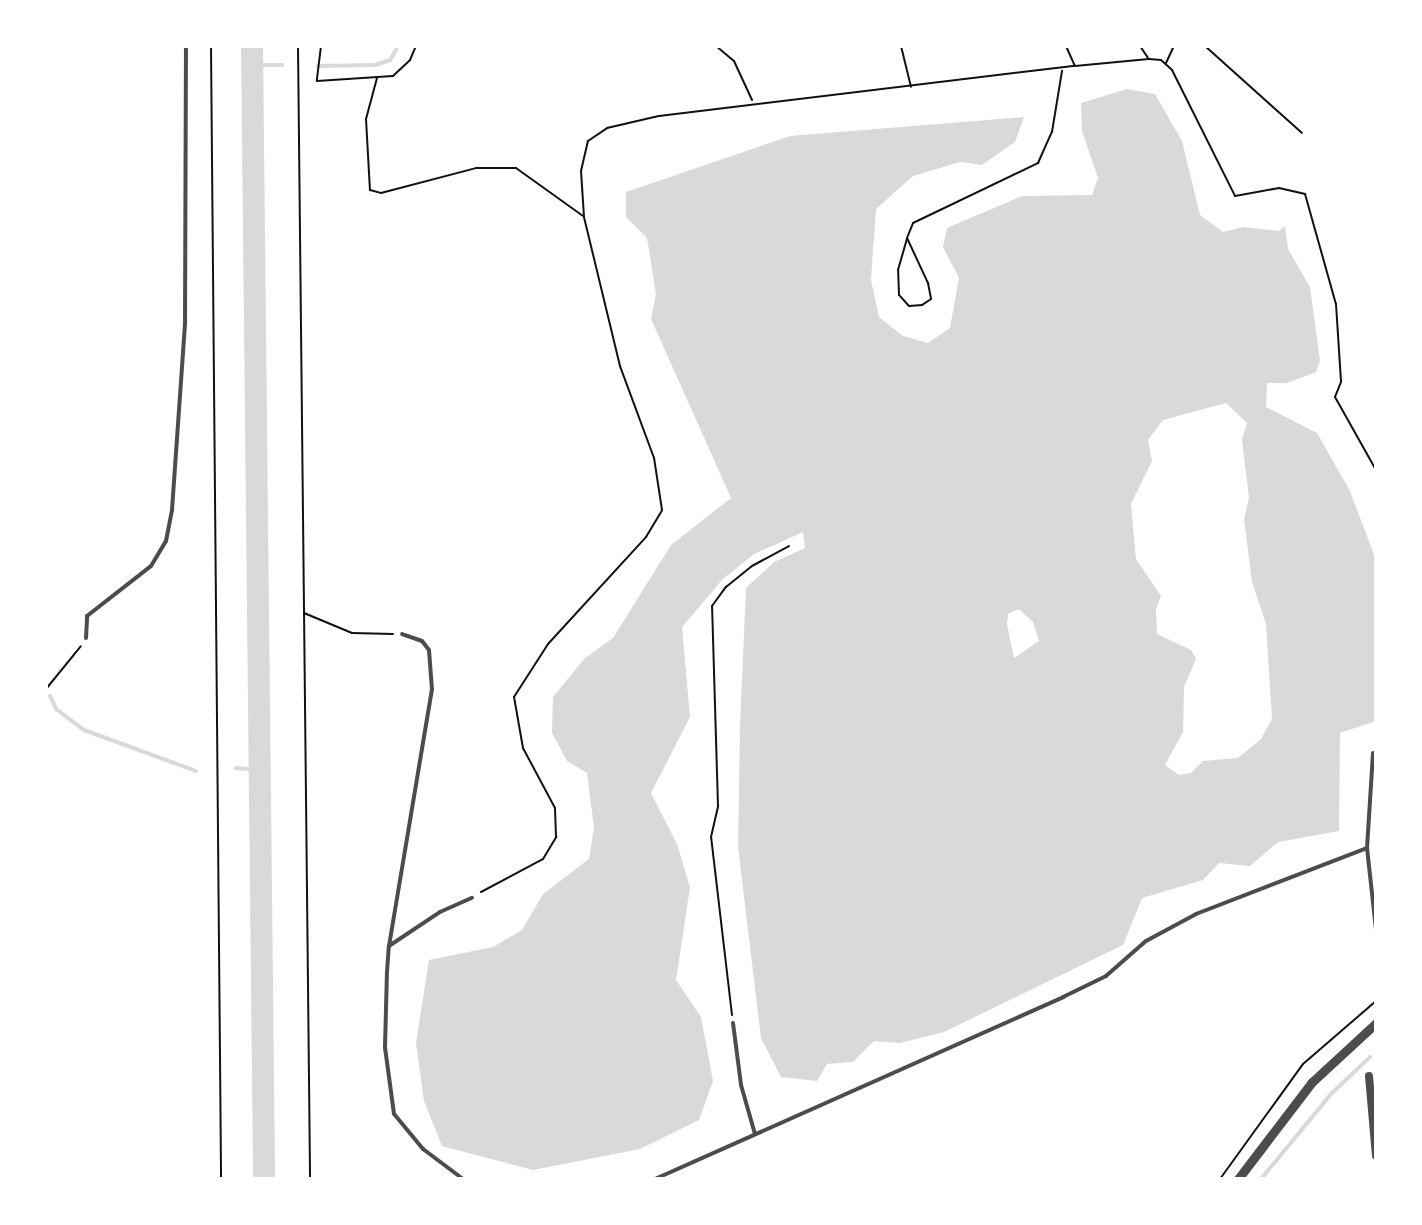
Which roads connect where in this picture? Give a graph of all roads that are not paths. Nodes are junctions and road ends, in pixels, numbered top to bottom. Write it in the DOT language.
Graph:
graph roads {
  1 [pos="186,46"];
  2 [pos="402,634"];
  3 [pos="86,638"];
  4 [pos="1373,753"];
  5 [pos="1367,848"];
  6 [pos="472,898"];
  7 [pos="1376,929"];
  8 [pos="389,946"];
  9 [pos="733,1023"];
  10 [pos="1376,1023"];
  11 [pos="1369,1076"];
  12 [pos="755,1134"];
  13 [pos="1376,1156"];
  14 [pos="463,1179"];
  15 [pos="655,1179"];
  16 [pos="1238,1179"];
  1 -- 3 [label="lane"];
  2 -- 8 [label="lane"];
  4 -- 5 [label="lane"];
  5 -- 7 [label="lane"];
  5 -- 12 [label="lane"];
  6 -- 8 [label="lane"];
  8 -- 14 [label="lane"];
  9 -- 12 [label="lane"];
  10 -- 16 [label="street"];
  11 -- 13 [label="street"];
  12 -- 15 [label="lane"];
}
